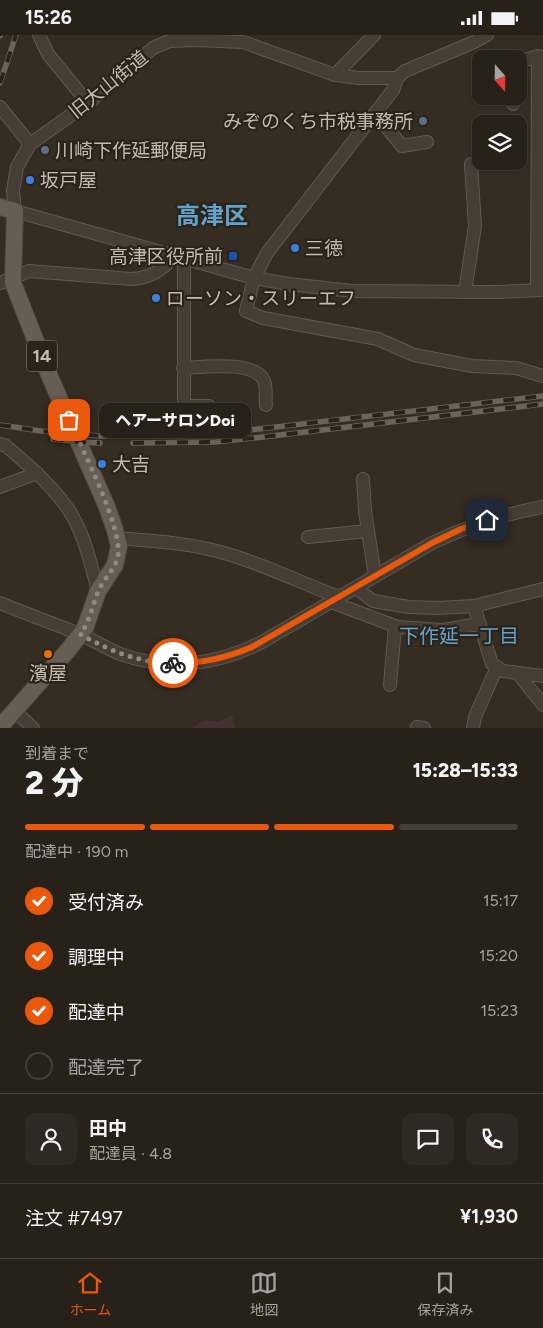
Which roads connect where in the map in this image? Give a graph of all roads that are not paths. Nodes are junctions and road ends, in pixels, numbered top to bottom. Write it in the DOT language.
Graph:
graph roads {
  1 [pos="39,35"];
  2 [pos="374,35"];
  3 [pos="487,35"];
  4 [pos="196,37"];
  5 [pos="243,39"];
  6 [pos="528,59"];
  7 [pos="541,67"];
  8 [pos="335,75"];
  9 [pos="397,78"];
  10 [pos="88,103"];
  11 [pos="0,107"];
  12 [pos="375,113"];
  13 [pos="427,142"];
  14 [pos="30,144"];
  15 [pos="471,164"];
  16 [pos="8,209"];
  17 [pos="180,257"];
  18 [pos="254,278"];
  19 [pos="6,281"];
  20 [pos="540,290"];
  21 [pos="465,292"];
  22 [pos="183,368"];
  23 [pos="543,376"];
  24 [pos="266,405"];
  25 [pos="209,406"];
  26 [pos="0,444"];
  27 [pos="37,473"];
  28 [pos="362,479"];
  29 [pos="0,487"];
  30 [pos="543,507"];
  31 [pos="368,531"];
  32 [pos="117,537"];
  33 [pos="308,537"];
  34 [pos="375,576"];
  35 [pos="356,587"];
  36 [pos="543,589"];
  37 [pos="98,591"];
  38 [pos="335,600"];
  39 [pos="0,603"];
  40 [pos="474,606"];
  41 [pos="479,624"];
  42 [pos="395,627"];
  43 [pos="80,634"];
  44 [pos="496,667"];
  45 [pos="520,675"];
  46 [pos="543,676"];
  47 [pos="390,685"];
  48 [pos="543,705"];
  49 [pos="15,711"];
  50 [pos="0,727"];
  51 [pos="33,728"];
  52 [pos="473,728"];
  1 -- 10 [label="street"];
  2 -- 8 [label="street"];
  3 -- 9 [label="street"];
  4 -- 5 [label="street, 旧大山街道"];
  4 -- 10 [label="street, 旧大山街道"];
  5 -- 8 [label="street, 旧大山街道"];
  6 -- 7 [label="street"];
  7 -- 20 [label="street"];
  8 -- 9 [label="street, 旧大山街道"];
  9 -- 12 [label="street"];
  10 -- 14 [label="street, 旧大山街道"];
  11 -- 14 [label="street"];
  12 -- 13 [label="street"];
  12 -- 18 [label="street"];
  14 -- 16 [label="street, 旧大山街道"];
  15 -- 21 [label="street"];
  16 -- 17 [label="street"];
  16 -- 19 [label="main road, 14"];
  17 -- 18 [label="street"];
  17 -- 19 [label="street"];
  17 -- 22 [label="street"];
  18 -- 21 [label="street"];
  18 -- 23 [label="street"];
  19 -- 32 [label="main road, 14"];
  20 -- 21 [label="street"];
  22 -- 24 [label="street"];
  22 -- 25 [label="street"];
  26 -- 27 [label="street"];
  27 -- 29 [label="street"];
  27 -- 37 [label="street"];
  28 -- 31 [label="street"];
  30 -- 34 [label="street"];
  31 -- 33 [label="street"];
  31 -- 34 [label="street"];
  32 -- 37 [label="main road, 14"];
  32 -- 38 [label="street"];
  34 -- 35 [label="street"];
  35 -- 38 [label="street"];
  35 -- 40 [label="street"];
  36 -- 40 [label="street"];
  37 -- 43 [label="main road, 14"];
  38 -- 42 [label="street"];
  38 -- 43 [label="street"];
  39 -- 43 [label="street"];
  40 -- 41 [label="street"];
  41 -- 42 [label="street"];
  41 -- 44 [label="street"];
  42 -- 47 [label="street"];
  43 -- 49 [label="main road, 14"];
  44 -- 45 [label="street"];
  44 -- 52 [label="street"];
  45 -- 46 [label="street"];
  45 -- 48 [label="street"];
  49 -- 50 [label="main road, 14"];
  49 -- 51 [label="street"];
}
